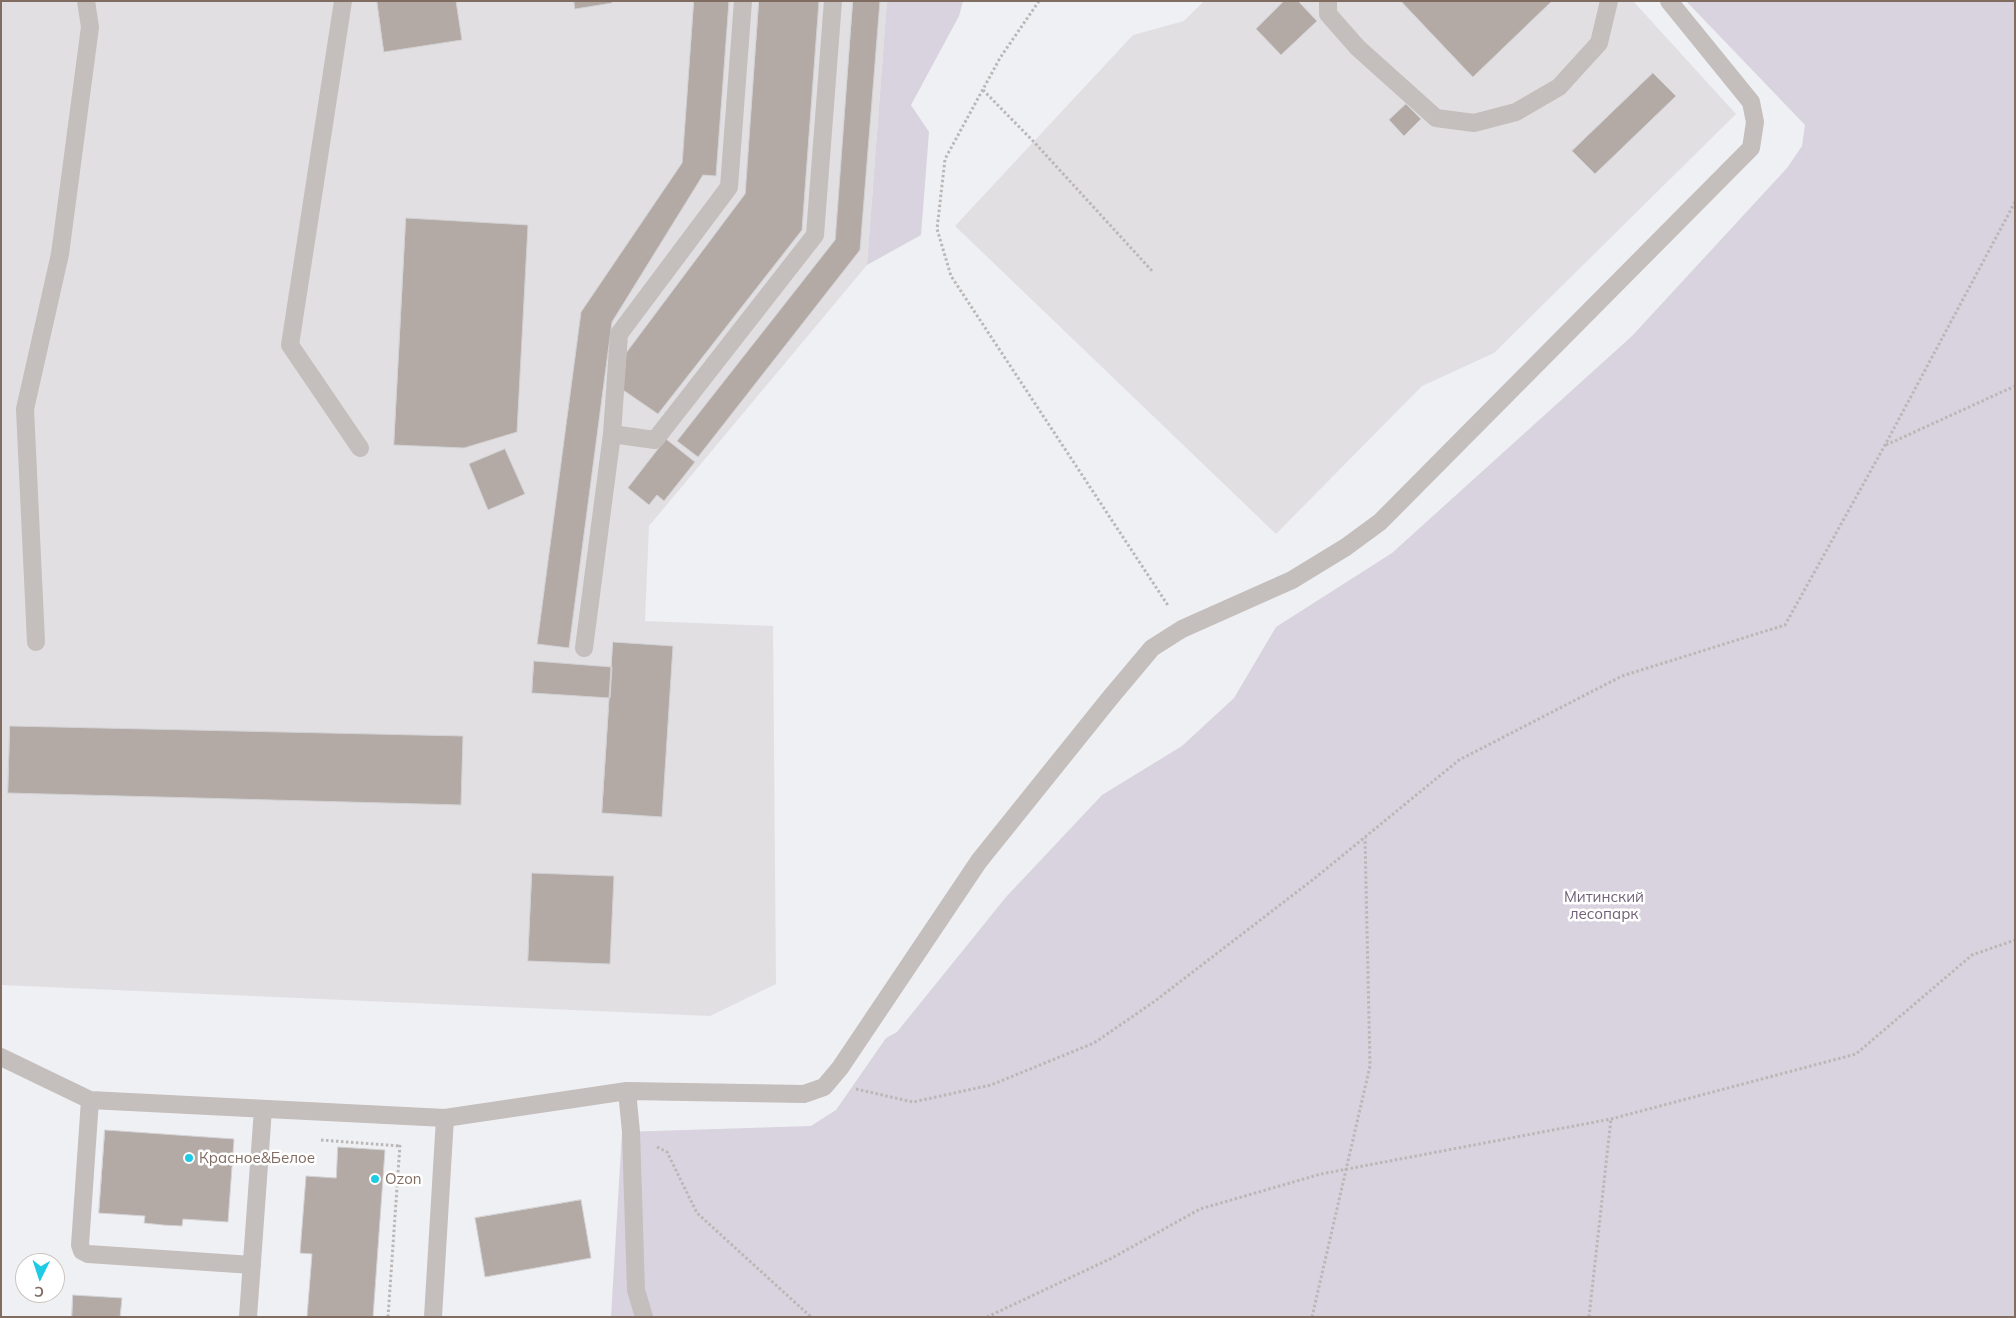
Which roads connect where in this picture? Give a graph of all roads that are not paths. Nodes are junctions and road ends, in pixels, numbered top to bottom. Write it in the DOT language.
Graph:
graph roads {
  1 [pos="86,1"];
  2 [pos="344,1"];
  3 [pos="743,1"];
  4 [pos="833,1"];
  5 [pos="1328,1"];
  6 [pos="1608,1"];
  7 [pos="1669,1"];
  8 [pos="612,434"];
  9 [pos="360,448"];
  10 [pos="36,642"];
  11 [pos="584,648"];
  12 [pos="1,1057"];
  13 [pos="627,1091"];
  14 [pos="90,1100"];
  15 [pos="263,1109"];
  16 [pos="445,1118"];
  17 [pos="252,1265"];
  18 [pos="248,1317"];
  19 [pos="433,1317"];
  20 [pos="644,1317"];
  1 -- 10 [label="lane"];
  2 -- 9 [label="lane"];
  3 -- 8 [label="lane"];
  4 -- 8 [label="lane"];
  5 -- 6 [label="lane"];
  7 -- 13 [label="lane"];
  8 -- 11 [label="lane"];
  12 -- 14 [label="lane"];
  13 -- 16 [label="lane"];
  13 -- 20 [label="lane"];
  14 -- 15 [label="lane"];
  14 -- 17 [label="lane"];
  15 -- 16 [label="lane"];
  15 -- 17 [label="lane"];
  16 -- 19 [label="lane"];
  17 -- 18 [label="lane"];
}
